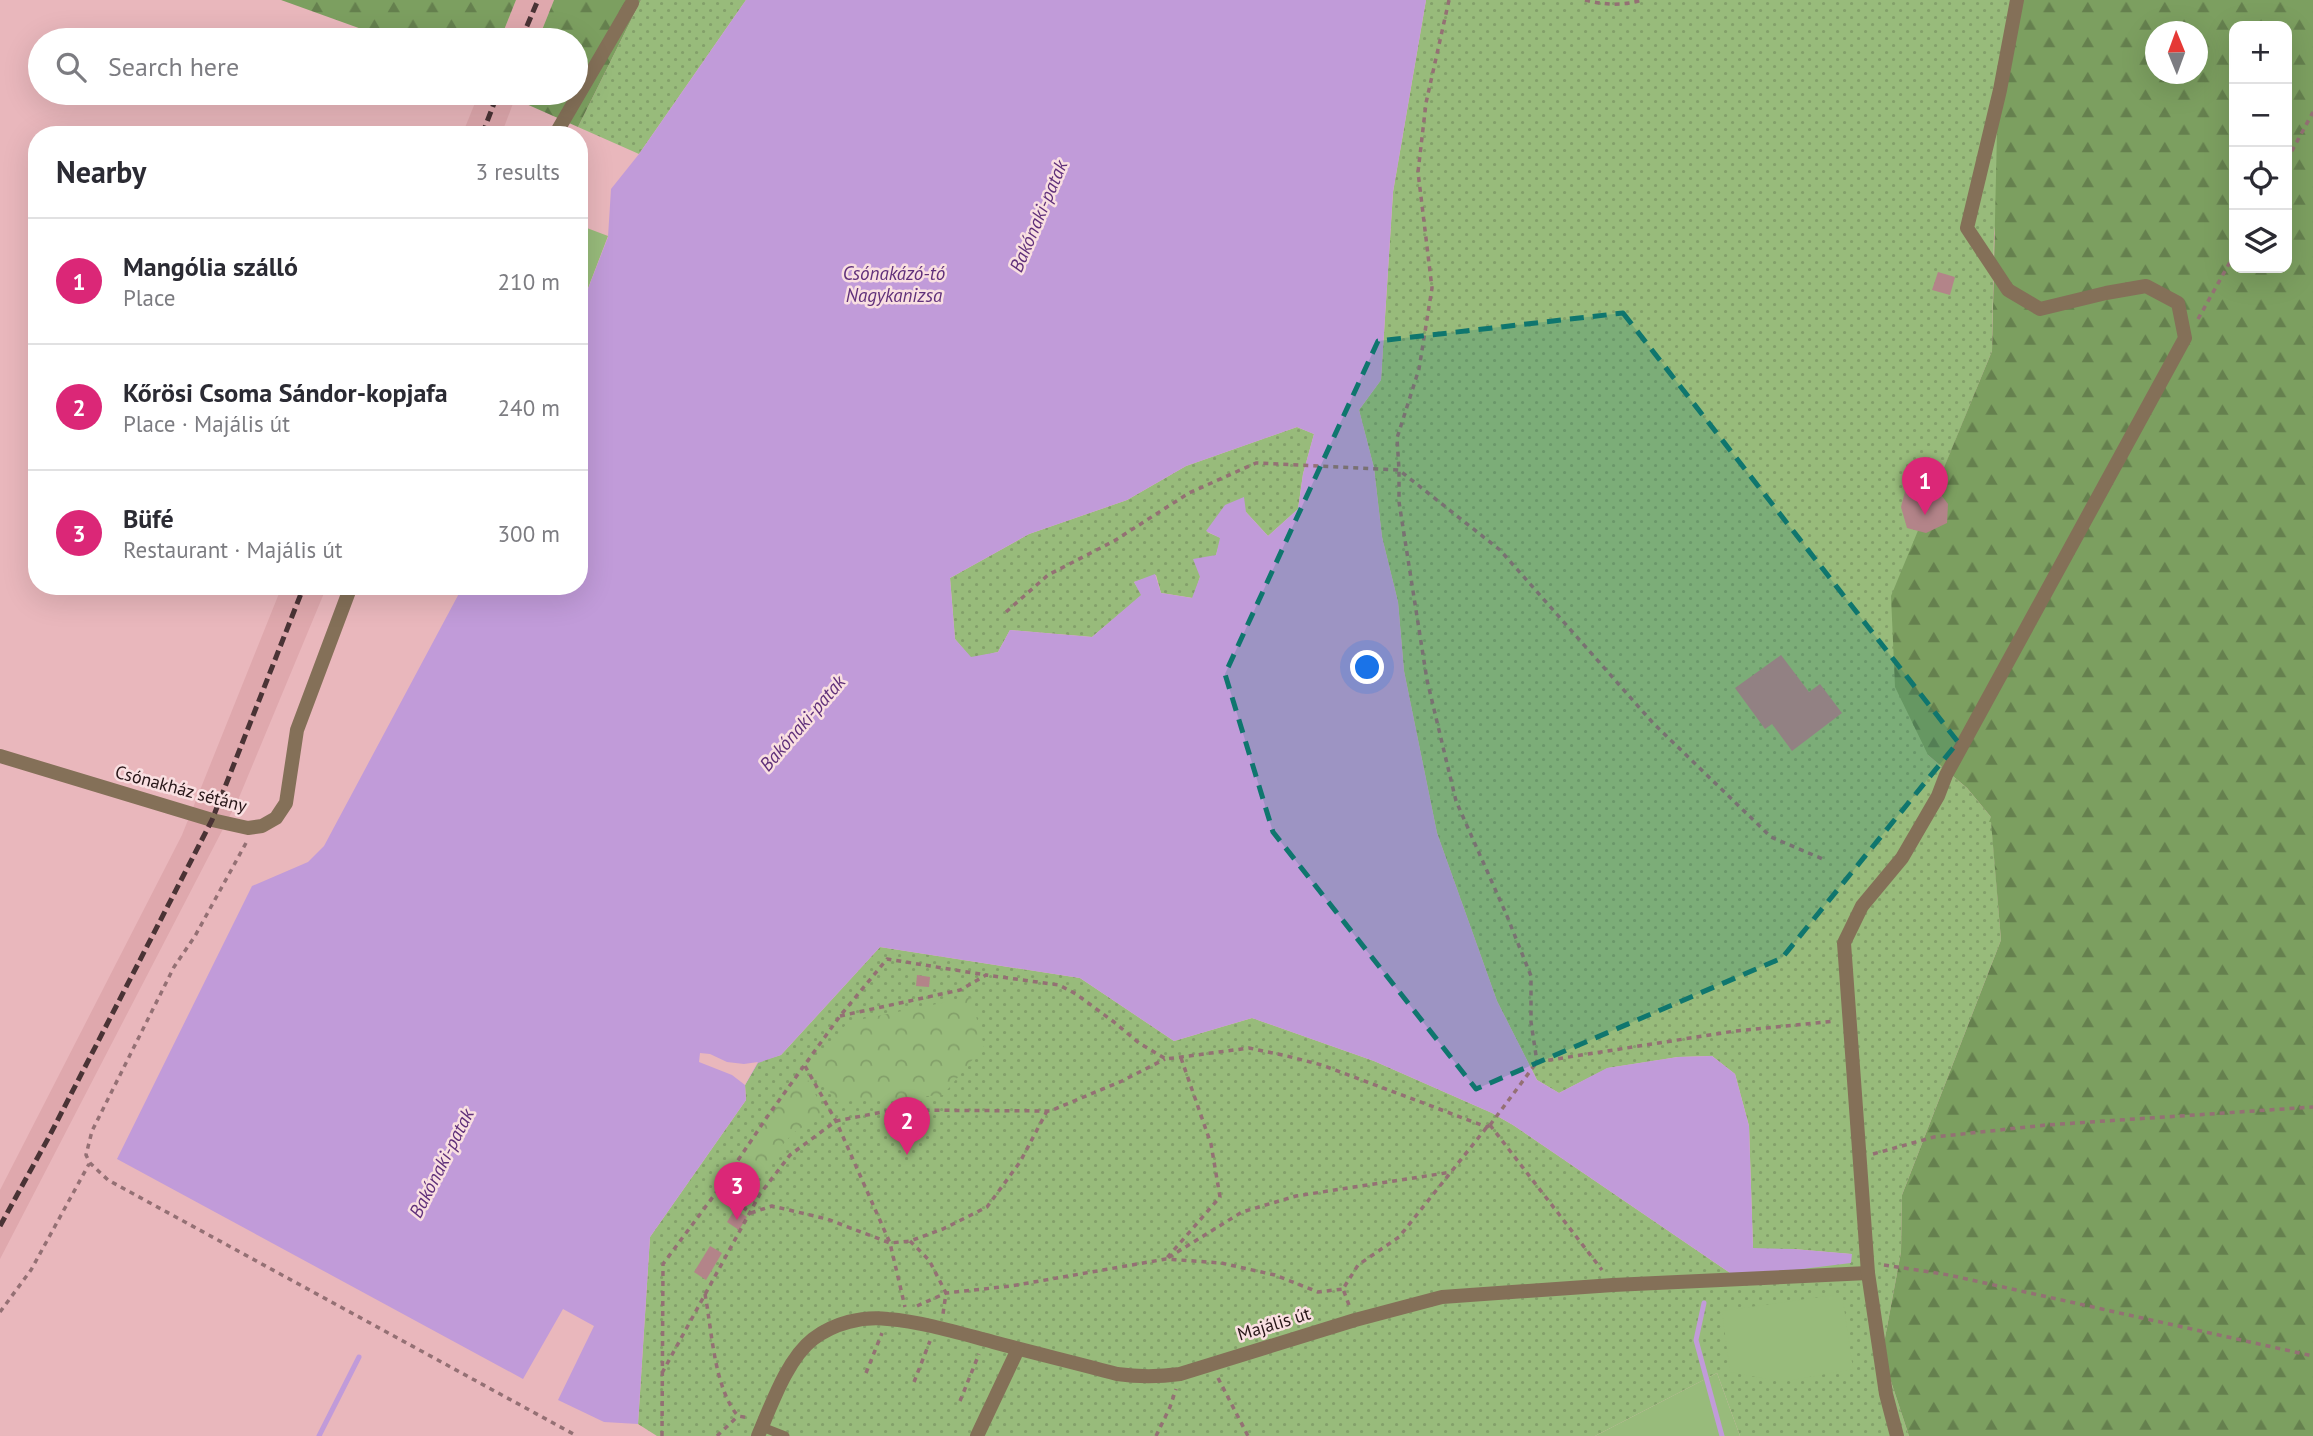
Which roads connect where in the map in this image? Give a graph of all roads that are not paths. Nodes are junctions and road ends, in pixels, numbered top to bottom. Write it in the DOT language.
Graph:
graph roads {
  1 [pos="2017,0"];
  2 [pos="632,3"];
  3 [pos="588,78"];
  4 [pos="572,105"];
  5 [pos="560,126"];
  6 [pos="348,595"];
  7 [pos="0,756"];
  8 [pos="1868,1273"];
  9 [pos="1018,1349"];
  10 [pos="760,1432"];
  11 [pos="785,1436"];
  12 [pos="977,1436"];
  13 [pos="1897,1436"];
  1 -- 8 [label="street"];
  2 -- 3 [label="street"];
  4 -- 5 [label="street"];
  6 -- 7 [label="street, Csónakház sétány"];
  8 -- 9 [label="street, Majális út"];
  8 -- 13 [label="street"];
  9 -- 10 [label="street, Majális út"];
  9 -- 12 [label="street"];
  10 -- 11 [label="lane"];
}
